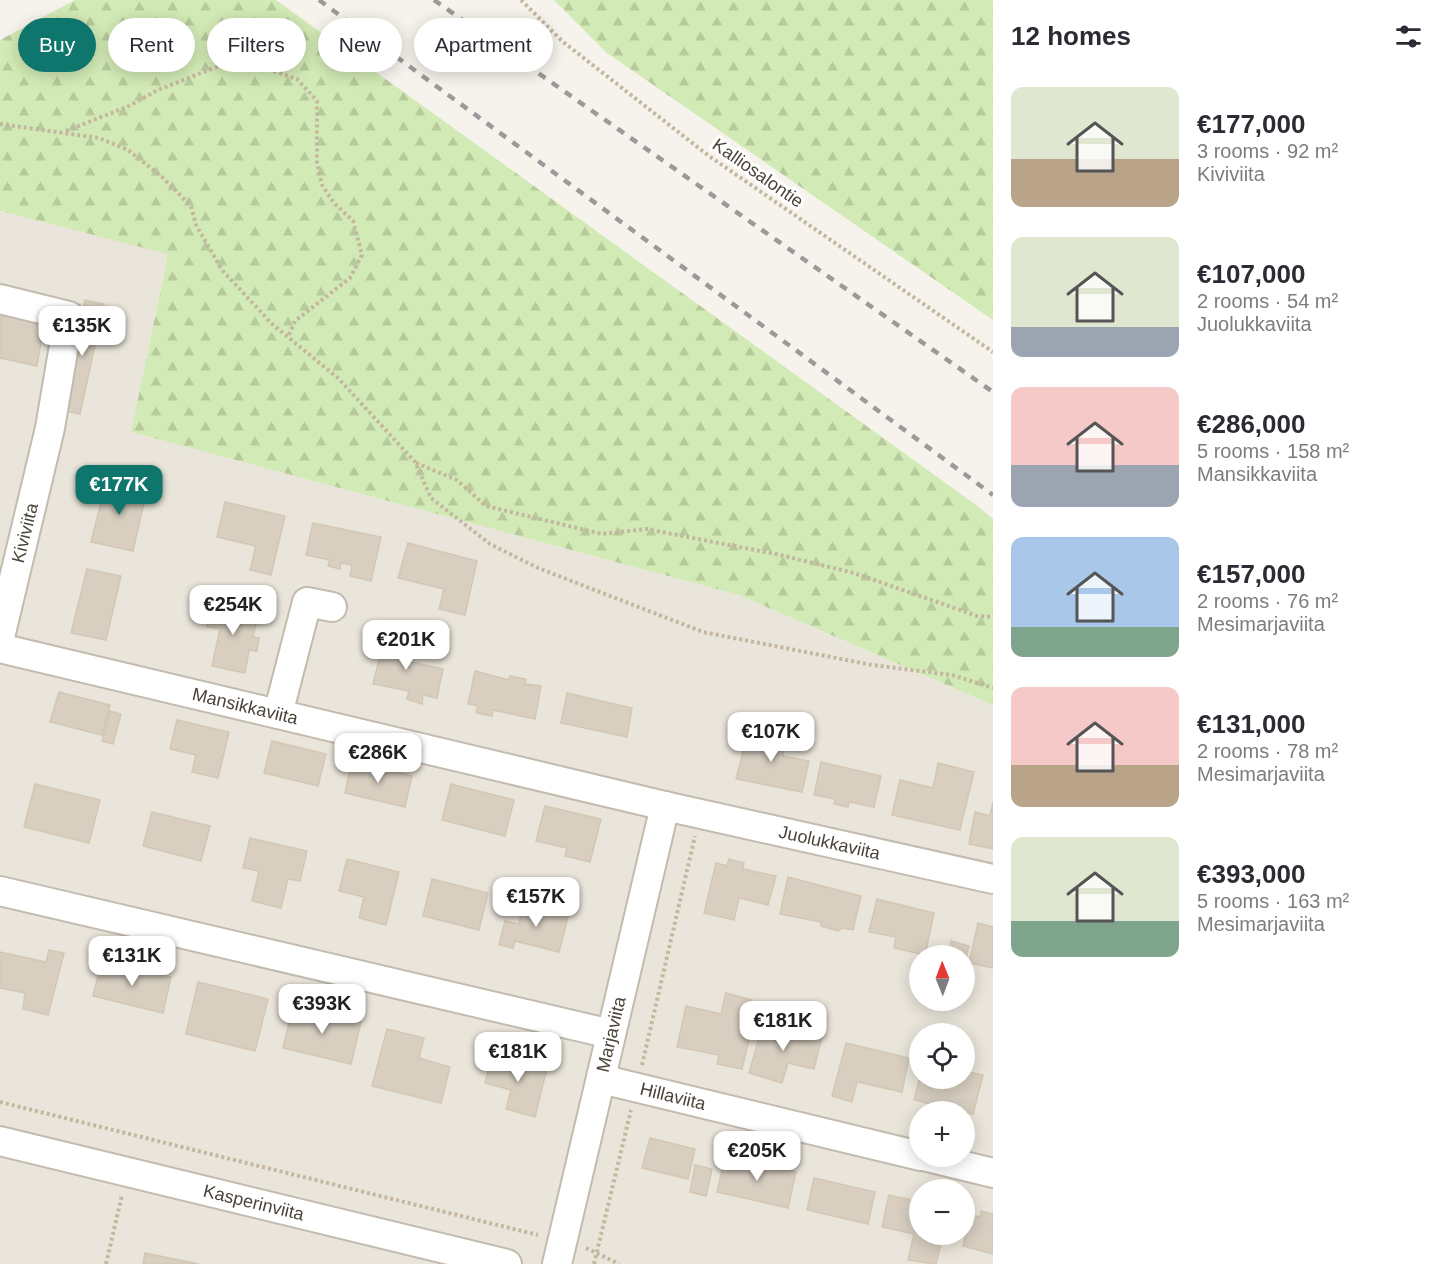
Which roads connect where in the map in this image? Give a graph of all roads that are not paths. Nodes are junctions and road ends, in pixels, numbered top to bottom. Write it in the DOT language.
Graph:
graph roads {
  1 [pos="0,299"];
  2 [pos="332,607"];
  3 [pos="0,638"];
  4 [pos="0,648"];
  5 [pos="278,714"];
  6 [pos="664,806"];
  7 [pos="993,879"];
  8 [pos="0,891"];
  9 [pos="611,1035"];
  10 [pos="601,1078"];
  11 [pos="0,1142"];
  12 [pos="909,1153"];
  13 [pos="968,1167"];
  14 [pos="993,1173"];
  15 [pos="560,1252"];
  16 [pos="507,1264"];
  1 -- 3 [label="street, Kiviviita"];
  2 -- 5 [label="street"];
  4 -- 5 [label="street, Mansikkaviita"];
  5 -- 6 [label="street, Mansikkaviita"];
  6 -- 7 [label="street, Juolukkaviita"];
  6 -- 9 [label="street, Marjaviita"];
  8 -- 9 [label="street"];
  9 -- 10 [label="street, Marjaviita"];
  10 -- 12 [label="street, Hillaviita"];
  10 -- 15 [label="street, Marjaviita"];
  11 -- 16 [label="street, Kasperinviita"];
  13 -- 14 [label="street, Hillaviita"];
}
